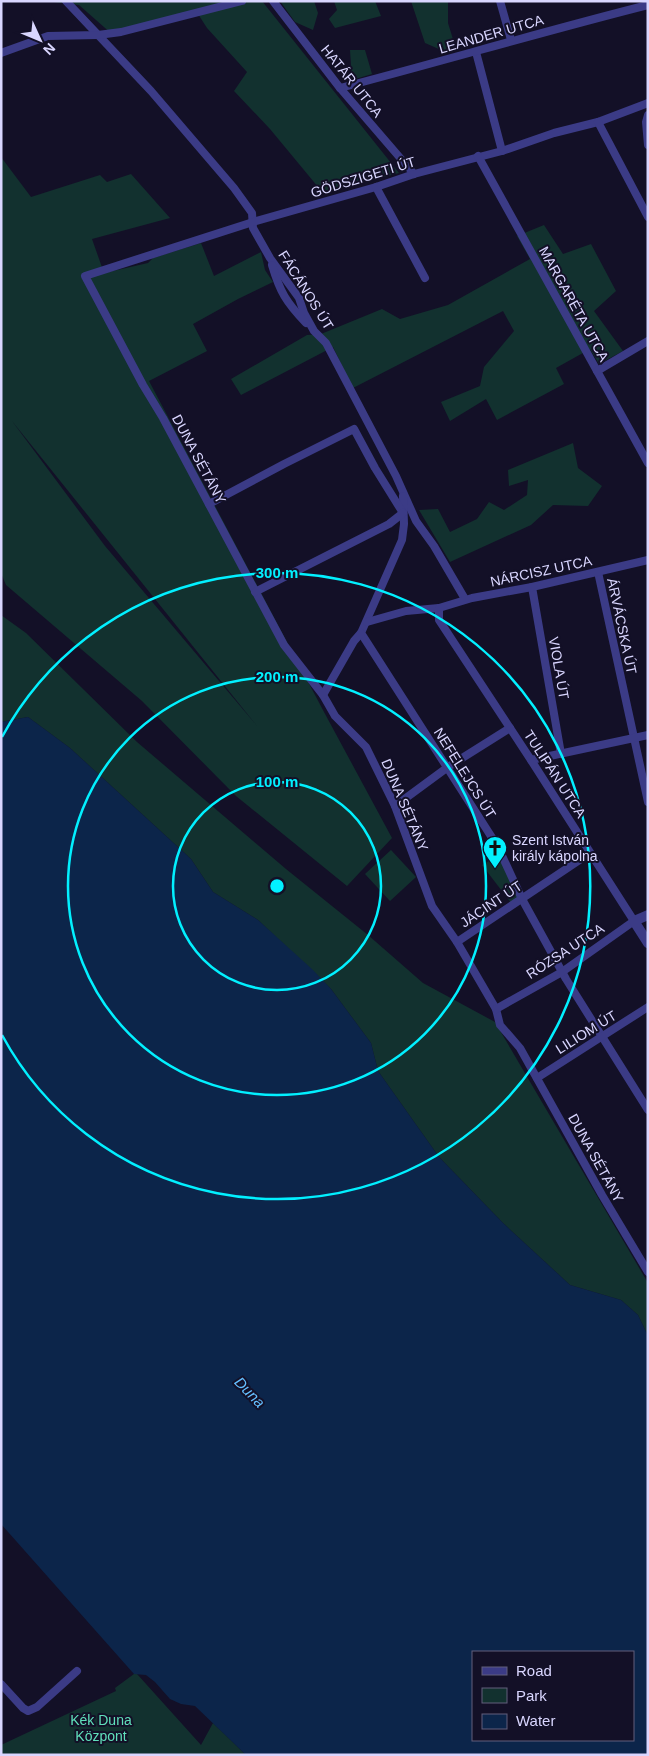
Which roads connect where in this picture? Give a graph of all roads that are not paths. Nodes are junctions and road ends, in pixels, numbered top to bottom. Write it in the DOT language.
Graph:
graph roads {
  1 [pos="66,1"];
  2 [pos="242,1"];
  3 [pos="273,1"];
  4 [pos="500,1"];
  5 [pos="632,5"];
  6 [pos="648,5"];
  7 [pos="98,35"];
  8 [pos="511,40"];
  9 [pos="476,52"];
  10 [pos="1,53"];
  11 [pos="340,88"];
  12 [pos="648,103"];
  13 [pos="648,114"];
  14 [pos="598,122"];
  15 [pos="648,144"];
  16 [pos="502,150"];
  17 [pos="478,156"];
  18 [pos="414,174"];
  19 [pos="376,187"];
  20 [pos="648,217"];
  21 [pos="254,222"];
  22 [pos="270,258"];
  23 [pos="85,276"];
  24 [pos="425,278"];
  25 [pos="314,331"];
  26 [pos="648,341"];
  27 [pos="597,371"];
  28 [pos="648,463"];
  29 [pos="403,493"];
  30 [pos="208,504"];
  31 [pos="403,513"];
  32 [pos="416,521"];
  33 [pos="648,560"];
  34 [pos="598,572"];
  35 [pos="532,587"];
  36 [pos="255,592"];
  37 [pos="465,599"];
  38 [pos="439,608"];
  39 [pos="366,622"];
  40 [pos="361,632"];
  41 [pos="323,694"];
  42 [pos="510,728"];
  43 [pos="648,735"];
  44 [pos="634,738"];
  45 [pos="561,754"];
  46 [pos="531,760"];
  47 [pos="448,767"];
  48 [pos="648,802"];
  49 [pos="395,806"];
  50 [pos="590,853"];
  51 [pos="522,899"];
  52 [pos="648,915"];
  53 [pos="634,921"];
  54 [pos="456,942"];
  55 [pos="648,943"];
  56 [pos="562,972"];
  57 [pos="648,1007"];
  58 [pos="496,1009"];
  59 [pos="603,1036"];
  60 [pos="537,1078"];
  61 [pos="648,1110"];
  62 [pos="648,1272"];
  63 [pos="78,1670"];
  64 [pos="1,1684"];
  1 -- 7 [label="street, FÁCÁNOS ÚT"];
  2 -- 7 [label="street"];
  3 -- 11 [label="street, HATÁR UTCA"];
  4 -- 8 [label="street"];
  5 -- 6 [label="street, LEANDER UTCA"];
  5 -- 8 [label="street, LEANDER UTCA"];
  7 -- 10 [label="street"];
  7 -- 21 [label="street, FÁCÁNOS ÚT"];
  8 -- 9 [label="street, LEANDER UTCA"];
  9 -- 11 [label="street, LEANDER UTCA"];
  9 -- 16 [label="street"];
  11 -- 18 [label="street, HATÁR UTCA"];
  12 -- 14 [label="street, GÖDSZIGETI ÚT"];
  13 -- 15 [label="street"];
  14 -- 16 [label="street, GÖDSZIGETI ÚT"];
  14 -- 20 [label="street"];
  16 -- 17 [label="street, GÖDSZIGETI ÚT"];
  17 -- 18 [label="street, GÖDSZIGETI ÚT"];
  17 -- 27 [label="street, MARGARÉTA UTCA"];
  18 -- 19 [label="street, GÖDSZIGETI ÚT"];
  19 -- 21 [label="street, GÖDSZIGETI ÚT"];
  19 -- 24 [label="street"];
  21 -- 22 [label="street, FÁCÁNOS ÚT"];
  21 -- 23 [label="street, GÖDSZIGETI ÚT"];
  22 -- 25 [label="street, FÁCÁNOS ÚT"];
  22 -- 25 [label="street"];
  23 -- 30 [label="street, DUNA SÉTÁNY"];
  25 -- 29 [label="street, FÁCÁNOS ÚT"];
  26 -- 27 [label="street"];
  27 -- 28 [label="street, MARGARÉTA UTCA"];
  29 -- 31 [label="street"];
  29 -- 32 [label="street, FÁCÁNOS ÚT"];
  30 -- 31 [label="street"];
  30 -- 36 [label="street, DUNA SÉTÁNY"];
  31 -- 32 [label="street"];
  31 -- 36 [label="street"];
  31 -- 39 [label="street"];
  32 -- 37 [label="street, FÁCÁNOS ÚT"];
  33 -- 34 [label="street, NÁRCISZ UTCA"];
  34 -- 35 [label="street, NÁRCISZ UTCA"];
  34 -- 44 [label="street, ÁRVÁCSKA ÚT"];
  35 -- 37 [label="street, NÁRCISZ UTCA"];
  35 -- 45 [label="street, VIOLA ÚT"];
  36 -- 41 [label="street, DUNA SÉTÁNY"];
  37 -- 38 [label="street, NÁRCISZ UTCA"];
  38 -- 39 [label="street, NÁRCISZ UTCA"];
  38 -- 42 [label="street, TULIPÁN UTCA"];
  39 -- 40 [label="street"];
  40 -- 41 [label="street"];
  40 -- 47 [label="street, NEFELEJCS ÚT"];
  41 -- 49 [label="street, DUNA SÉTÁNY"];
  42 -- 46 [label="street, TULIPÁN UTCA"];
  42 -- 47 [label="street"];
  43 -- 44 [label="street"];
  44 -- 45 [label="street"];
  44 -- 48 [label="street, ÁRVÁCSKA ÚT"];
  45 -- 46 [label="street"];
  46 -- 50 [label="street, TULIPÁN UTCA"];
  47 -- 49 [label="street"];
  47 -- 51 [label="street, NEFELEJCS ÚT"];
  49 -- 54 [label="street, DUNA SÉTÁNY"];
  50 -- 51 [label="street, JÁCINT ÚT"];
  50 -- 53 [label="street, TULIPÁN UTCA"];
  51 -- 54 [label="street, JÁCINT ÚT"];
  51 -- 56 [label="street, NEFELEJCS ÚT"];
  52 -- 53 [label="street, RÓZSA UTCA"];
  53 -- 55 [label="street, TULIPÁN UTCA"];
  53 -- 56 [label="street, RÓZSA UTCA"];
  54 -- 58 [label="street, DUNA SÉTÁNY"];
  56 -- 58 [label="street, RÓZSA UTCA"];
  56 -- 59 [label="street, NEFELEJCS ÚT"];
  57 -- 59 [label="street, LILIOM ÚT"];
  58 -- 60 [label="street, DUNA SÉTÁNY"];
  59 -- 60 [label="street, LILIOM ÚT"];
  59 -- 61 [label="street, NEFELEJCS ÚT"];
  60 -- 62 [label="street, DUNA SÉTÁNY"];
  63 -- 64 [label="street"];
}
